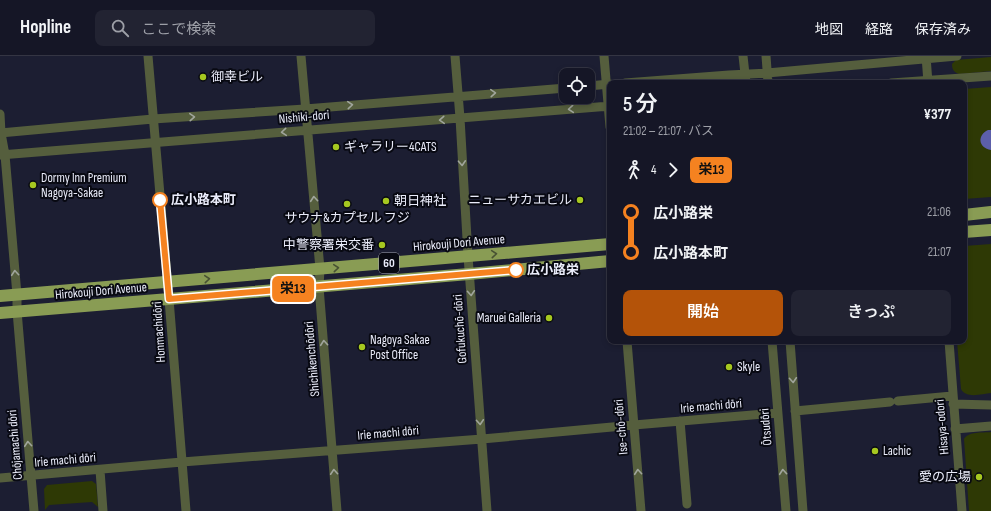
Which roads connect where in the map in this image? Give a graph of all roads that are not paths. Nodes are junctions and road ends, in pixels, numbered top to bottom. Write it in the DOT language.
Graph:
graph roads {
  1 [pos="148,56"];
  2 [pos="301,56"];
  3 [pos="455,56"];
  4 [pos="604,56"];
  5 [pos="743,56"];
  6 [pos="766,56"];
  7 [pos="957,56"];
  8 [pos="926,57"];
  9 [pos="767,73"];
  10 [pos="991,76"];
  11 [pos="745,78"];
  12 [pos="607,80"];
  13 [pos="697,80"];
  14 [pos="768,80"];
  15 [pos="928,80"];
  16 [pos="949,80"];
  17 [pos="607,84"];
  18 [pos="595,85"];
  19 [pos="559,89"];
  20 [pos="458,96"];
  21 [pos="607,106"];
  22 [pos="306,109"];
  23 [pos="0,114"];
  24 [pos="460,118"];
  25 [pos="153,119"];
  26 [pos="308,130"];
  27 [pos="1,133"];
  28 [pos="155,143"];
  29 [pos="2,155"];
  30 [pos="991,212"];
  31 [pos="967,215"];
  32 [pos="991,230"];
  33 [pos="967,232"];
  34 [pos="607,244"];
  35 [pos="468,256"];
  36 [pos="607,261"];
  37 [pos="320,269"];
  38 [pos="469,274"];
  39 [pos="168,282"];
  40 [pos="319,287"];
  41 [pos="17,295"];
  42 [pos="0,296"];
  43 [pos="169,299"];
  44 [pos="17,311"];
  45 [pos="0,313"];
  46 [pos="628,344"];
  47 [pos="772,344"];
  48 [pos="790,344"];
  49 [pos="949,344"];
  50 [pos="953,400"];
  51 [pos="991,405"];
  52 [pos="795,411"];
  53 [pos="777,413"];
  54 [pos="680,421"];
  55 [pos="634,425"];
  56 [pos="991,426"];
  57 [pos="955,428"];
  58 [pos="482,439"];
  59 [pos="332,451"];
  60 [pos="182,462"];
  61 [pos="100,470"];
  62 [pos="31,476"];
  63 [pos="0,478"];
  64 [pos="688,504"];
  65 [pos="34,511"];
  66 [pos="103,511"];
  67 [pos="186,511"];
  68 [pos="337,511"];
  69 [pos="487,511"];
  70 [pos="641,511"];
  71 [pos="786,511"];
  72 [pos="803,511"];
  73 [pos="962,511"];
  1 -- 25 [label="street, Honmachidōri"];
  2 -- 22 [label="street, Shichikenchōdōri"];
  3 -- 20 [label="street, Gofukuchō-dōri"];
  4 -- 12 [label="street"];
  5 -- 11 [label="street"];
  6 -- 9 [label="street"];
  7 -- 8 [label="street"];
  8 -- 9 [label="street"];
  8 -- 15 [label="street"];
  9 -- 11 [label="street"];
  9 -- 14 [label="street"];
  10 -- 16 [label="street"];
  11 -- 13 [label="street"];
  17 -- 18 [label="street"];
  20 -- 19 [label="street, Nishiki-dori, one-way"];
  22 -- 20 [label="street, Nishiki-dori, one-way"];
  20 -- 24 [label="street, Gofukuchō-dōri"];
  21 -- 24 [label="street, Nishiki-dori, one-way"];
  25 -- 22 [label="street, Nishiki-dori, one-way"];
  22 -- 26 [label="street, Shichikenchōdōri"];
  23 -- 27 [label="street, Chōjamachi dōri"];
  24 -- 26 [label="street, Nishiki-dori, one-way"];
  24 -- 35 [label="street, Gofukuchō-dōri, one-way"];
  25 -- 27 [label="street, Nishiki-dori"];
  25 -- 28 [label="street, Honmachidōri"];
  26 -- 28 [label="street, Nishiki-dori, one-way"];
  37 -- 26 [label="street, Shichikenchōdōri, one-way"];
  27 -- 29 [label="street, Chōjamachi dōri"];
  28 -- 29 [label="street, Nishiki-dori"];
  28 -- 39 [label="street, Honmachidōri"];
  41 -- 29 [label="street, Chōjamachi dōri, one-way"];
  30 -- 31 [label="main road"];
  32 -- 33 [label="main road"];
  35 -- 34 [label="main road, Hirokouji Dori Avenue / 60, one-way"];
  37 -- 35 [label="main road, Hirokouji Dori Avenue / 60, one-way"];
  35 -- 38 [label="street, Gofukuchō-dōri"];
  36 -- 38 [label="main road, Hirokouji Dori Avenue / 60"];
  39 -- 37 [label="main road, Hirokouji Dori Avenue / 60, one-way"];
  37 -- 40 [label="street, Shichikenchōdōri"];
  38 -- 40 [label="main road, Hirokouji Dori Avenue / 60"];
  38 -- 58 [label="street, Gofukuchō-dōri, one-way"];
  39 -- 41 [label="main road, Hirokouji Dori Avenue / 60"];
  39 -- 43 [label="street, Honmachidōri"];
  40 -- 43 [label="main road, Hirokouji Dori Avenue / 60"];
  59 -- 40 [label="street, Shichikenchōdōri, one-way"];
  41 -- 42 [label="main road, Hirokouji Dori Avenue / 60"];
  41 -- 44 [label="street, Chōjamachi dōri"];
  43 -- 44 [label="main road, Hirokouji Dori Avenue / 60"];
  43 -- 60 [label="street, Honmachidōri"];
  44 -- 45 [label="main road, Hirokouji Dori Avenue / 60"];
  62 -- 44 [label="street, Chōjamachi dōri, one-way"];
  46 -- 55 [label="street, Ise-chō-dōri"];
  47 -- 53 [label="street, Ōtsudōri"];
  48 -- 52 [label="street, one-way"];
  49 -- 50 [label="street, Hisaya-odori"];
  50 -- 51 [label="street"];
  50 -- 52 [label="street"];
  50 -- 57 [label="street, Hisaya-odori"];
  52 -- 72 [label="street"];
  53 -- 54 [label="street, Irie machi dōri"];
  71 -- 53 [label="street, Ōtsudōri, one-way"];
  54 -- 55 [label="street, Irie machi dōri"];
  54 -- 64 [label="street"];
  55 -- 58 [label="street, Irie machi dōri"];
  70 -- 55 [label="street, Ise-chō-dōri, one-way"];
  56 -- 57 [label="street"];
  57 -- 73 [label="street, Hisaya-odori"];
  58 -- 59 [label="street, Irie machi dōri"];
  58 -- 69 [label="street, Gofukuchō-dōri"];
  59 -- 60 [label="street, Irie machi dōri"];
  68 -- 59 [label="street, Shichikenchōdōri, one-way"];
  60 -- 61 [label="street, Irie machi dōri"];
  60 -- 67 [label="street, Honmachidōri"];
  61 -- 62 [label="street, Irie machi dōri"];
  61 -- 66 [label="street"];
  62 -- 63 [label="street, Irie machi dōri"];
  62 -- 65 [label="street, Chōjamachi dōri"];
}
